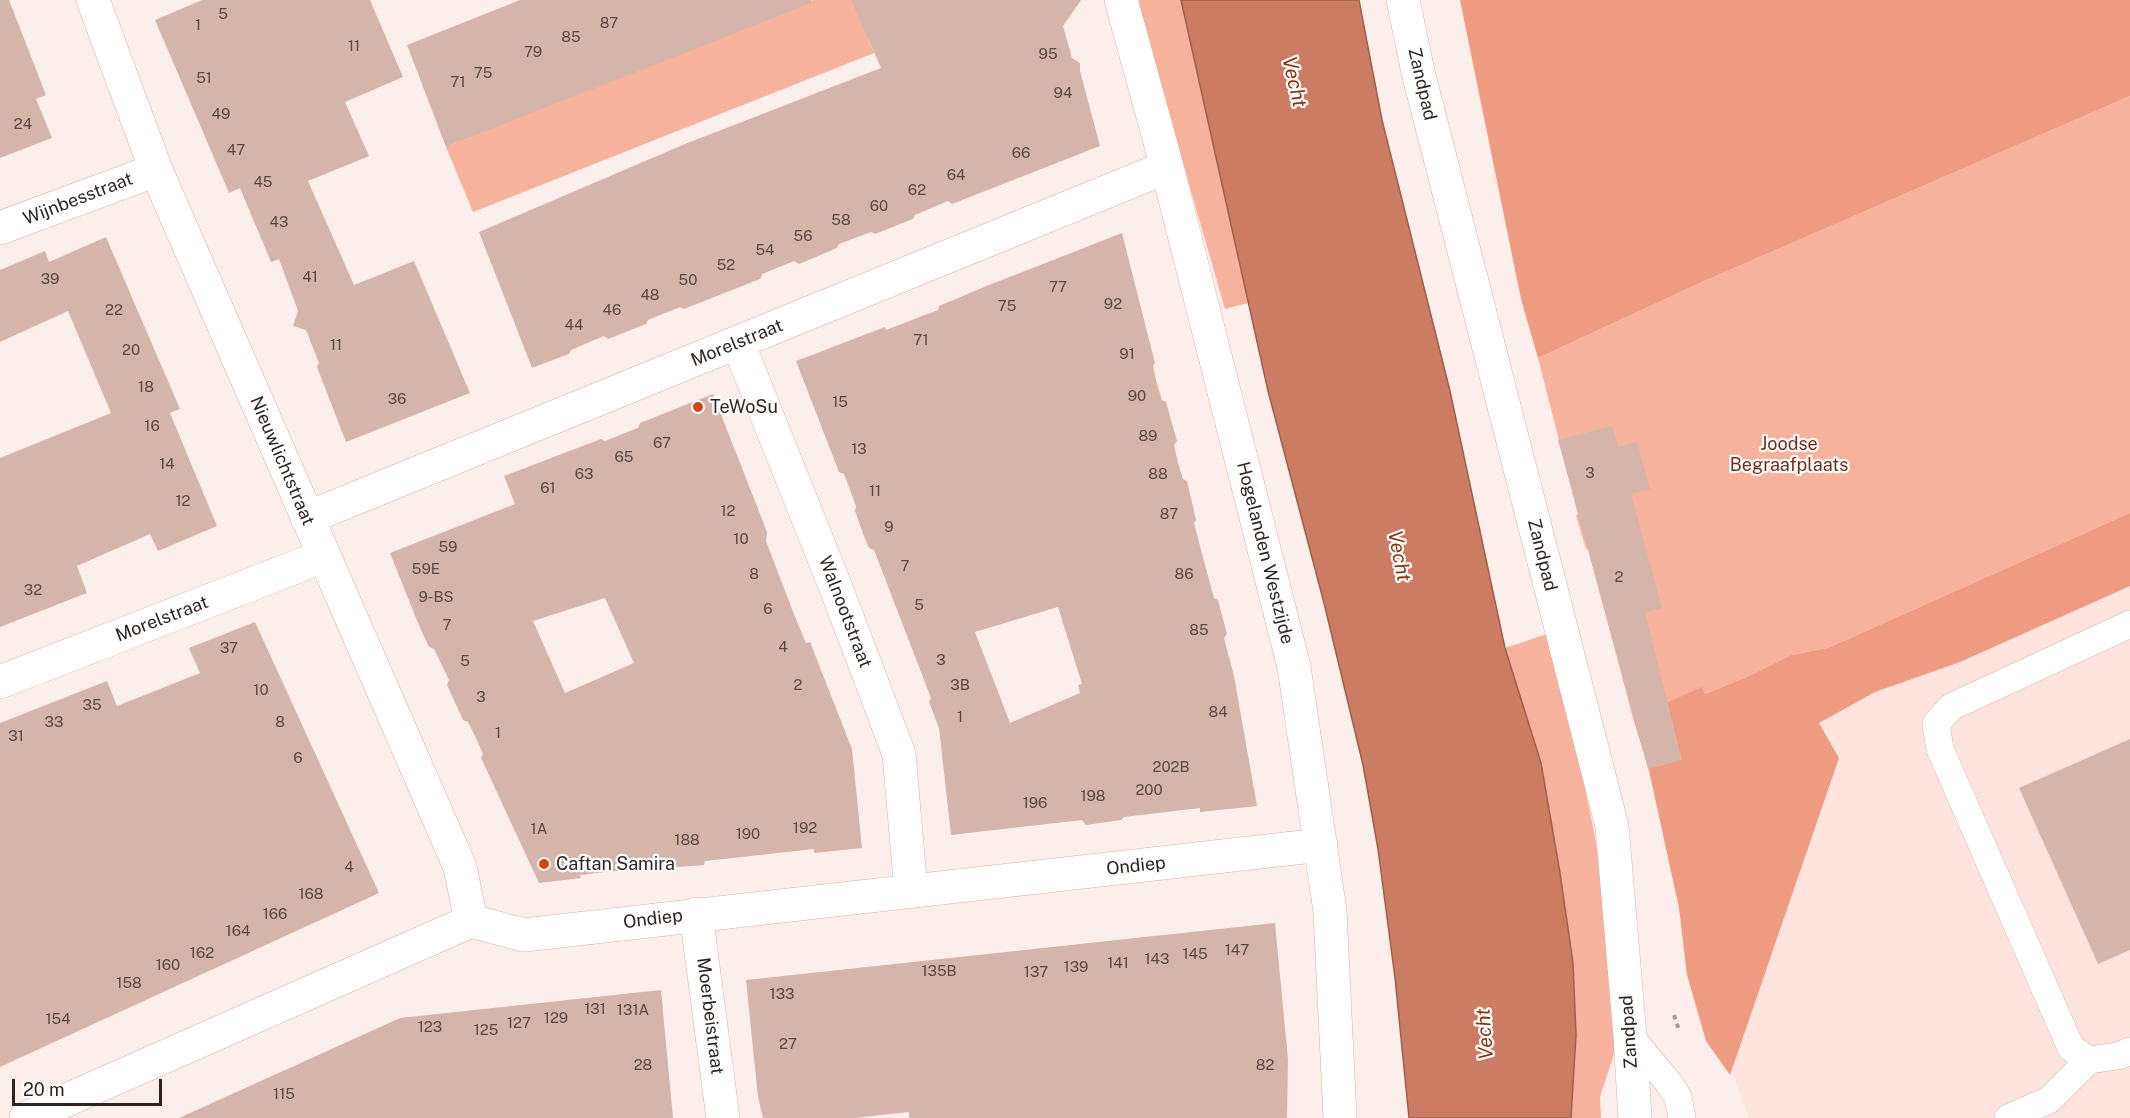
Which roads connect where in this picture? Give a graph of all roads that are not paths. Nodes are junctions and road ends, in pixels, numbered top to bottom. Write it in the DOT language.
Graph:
graph roads {
  1 [pos="93,0"];
  2 [pos="1121,0"];
  3 [pos="1403,0"];
  4 [pos="1167,167"];
  5 [pos="156,170"];
  6 [pos="0,228"];
  7 [pos="738,343"];
  8 [pos="306,518"];
  9 [pos="324,556"];
  10 [pos="2130,624"];
  11 [pos="0,682"];
  12 [pos="1321,845"];
  13 [pos="911,891"];
  14 [pos="696,914"];
  15 [pos="471,921"];
  16 [pos="1630,1036"];
  17 [pos="2130,1051"];
  18 [pos="2089,1059"];
  19 [pos="26,1118"];
  20 [pos="723,1118"];
  21 [pos="1340,1118"];
  22 [pos="1635,1118"];
  23 [pos="1682,1118"];
  24 [pos="2008,1118"];
  1 -- 5 [label="street, Nieuwlichtstraat"];
  2 -- 4 [label="street, Hogelanden Westzijde"];
  3 -- 16 [label="street, Zandpad"];
  4 -- 7 [label="street, Morelstraat"];
  4 -- 12 [label="street, Hogelanden Westzijde"];
  5 -- 6 [label="street, Wijnbesstraat"];
  5 -- 8 [label="street, Nieuwlichtstraat"];
  7 -- 8 [label="street, Morelstraat"];
  7 -- 13 [label="street, Walnootstraat"];
  8 -- 9 [label="street, Nieuwlichtstraat"];
  9 -- 11 [label="street, Morelstraat"];
  9 -- 15 [label="street, Nieuwlichtstraat"];
  10 -- 18 [label="lane"];
  12 -- 13 [label="street, Ondiep"];
  12 -- 21 [label="street, Hogelanden Westzijde"];
  13 -- 14 [label="street, Ondiep"];
  14 -- 15 [label="street, Ondiep"];
  14 -- 20 [label="street, Moerbeistraat"];
  15 -- 19 [label="street"];
  16 -- 22 [label="street, Zandpad"];
  16 -- 23 [label="lane"];
  17 -- 18 [label="lane"];
  18 -- 24 [label="lane"];
}
